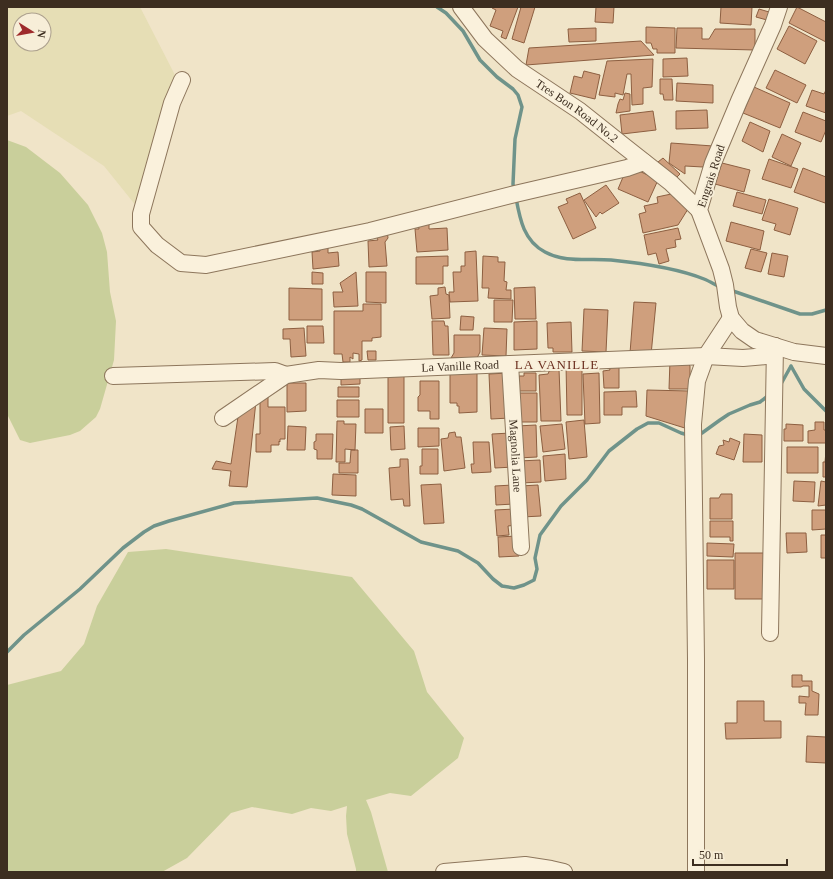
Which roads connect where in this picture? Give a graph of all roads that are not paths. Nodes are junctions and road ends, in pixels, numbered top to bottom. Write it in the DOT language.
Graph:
graph roads {
  1 [pos="461,7"];
  2 [pos="779,7"];
  3 [pos="182,80"];
  4 [pos="644,162"];
  5 [pos="699,210"];
  6 [pos="730,312"];
  7 [pos="775,346"];
  8 [pos="706,356"];
  9 [pos="826,356"];
  10 [pos="510,364"];
  11 [pos="286,375"];
  12 [pos="113,376"];
  13 [pos="223,418"];
  14 [pos="521,548"];
  15 [pos="770,633"];
  16 [pos="525,869"];
  17 [pos="444,872"];
  18 [pos="564,872"];
  19 [pos="696,872"];
  1 -- 4 [label="street, Tres Bon Road No.2"];
  2 -- 5 [label="street, Engrais Road"];
  3 -- 4 [label="street"];
  4 -- 5 [label="street, Tres Bon Road No.2"];
  5 -- 6 [label="street, Engrais Road"];
  6 -- 7 [label="street"];
  6 -- 8 [label="street"];
  7 -- 8 [label="street, La Vanille Road"];
  7 -- 9 [label="street"];
  7 -- 15 [label="street"];
  8 -- 10 [label="street, La Vanille Road"];
  8 -- 19 [label="street"];
  10 -- 11 [label="street, La Vanille Road"];
  10 -- 14 [label="street, Magnolia Lane"];
  11 -- 12 [label="street, La Vanille Road"];
  11 -- 13 [label="street, La Vanille Road"];
  16 -- 17 [label="street"];
  16 -- 18 [label="street"];
}
